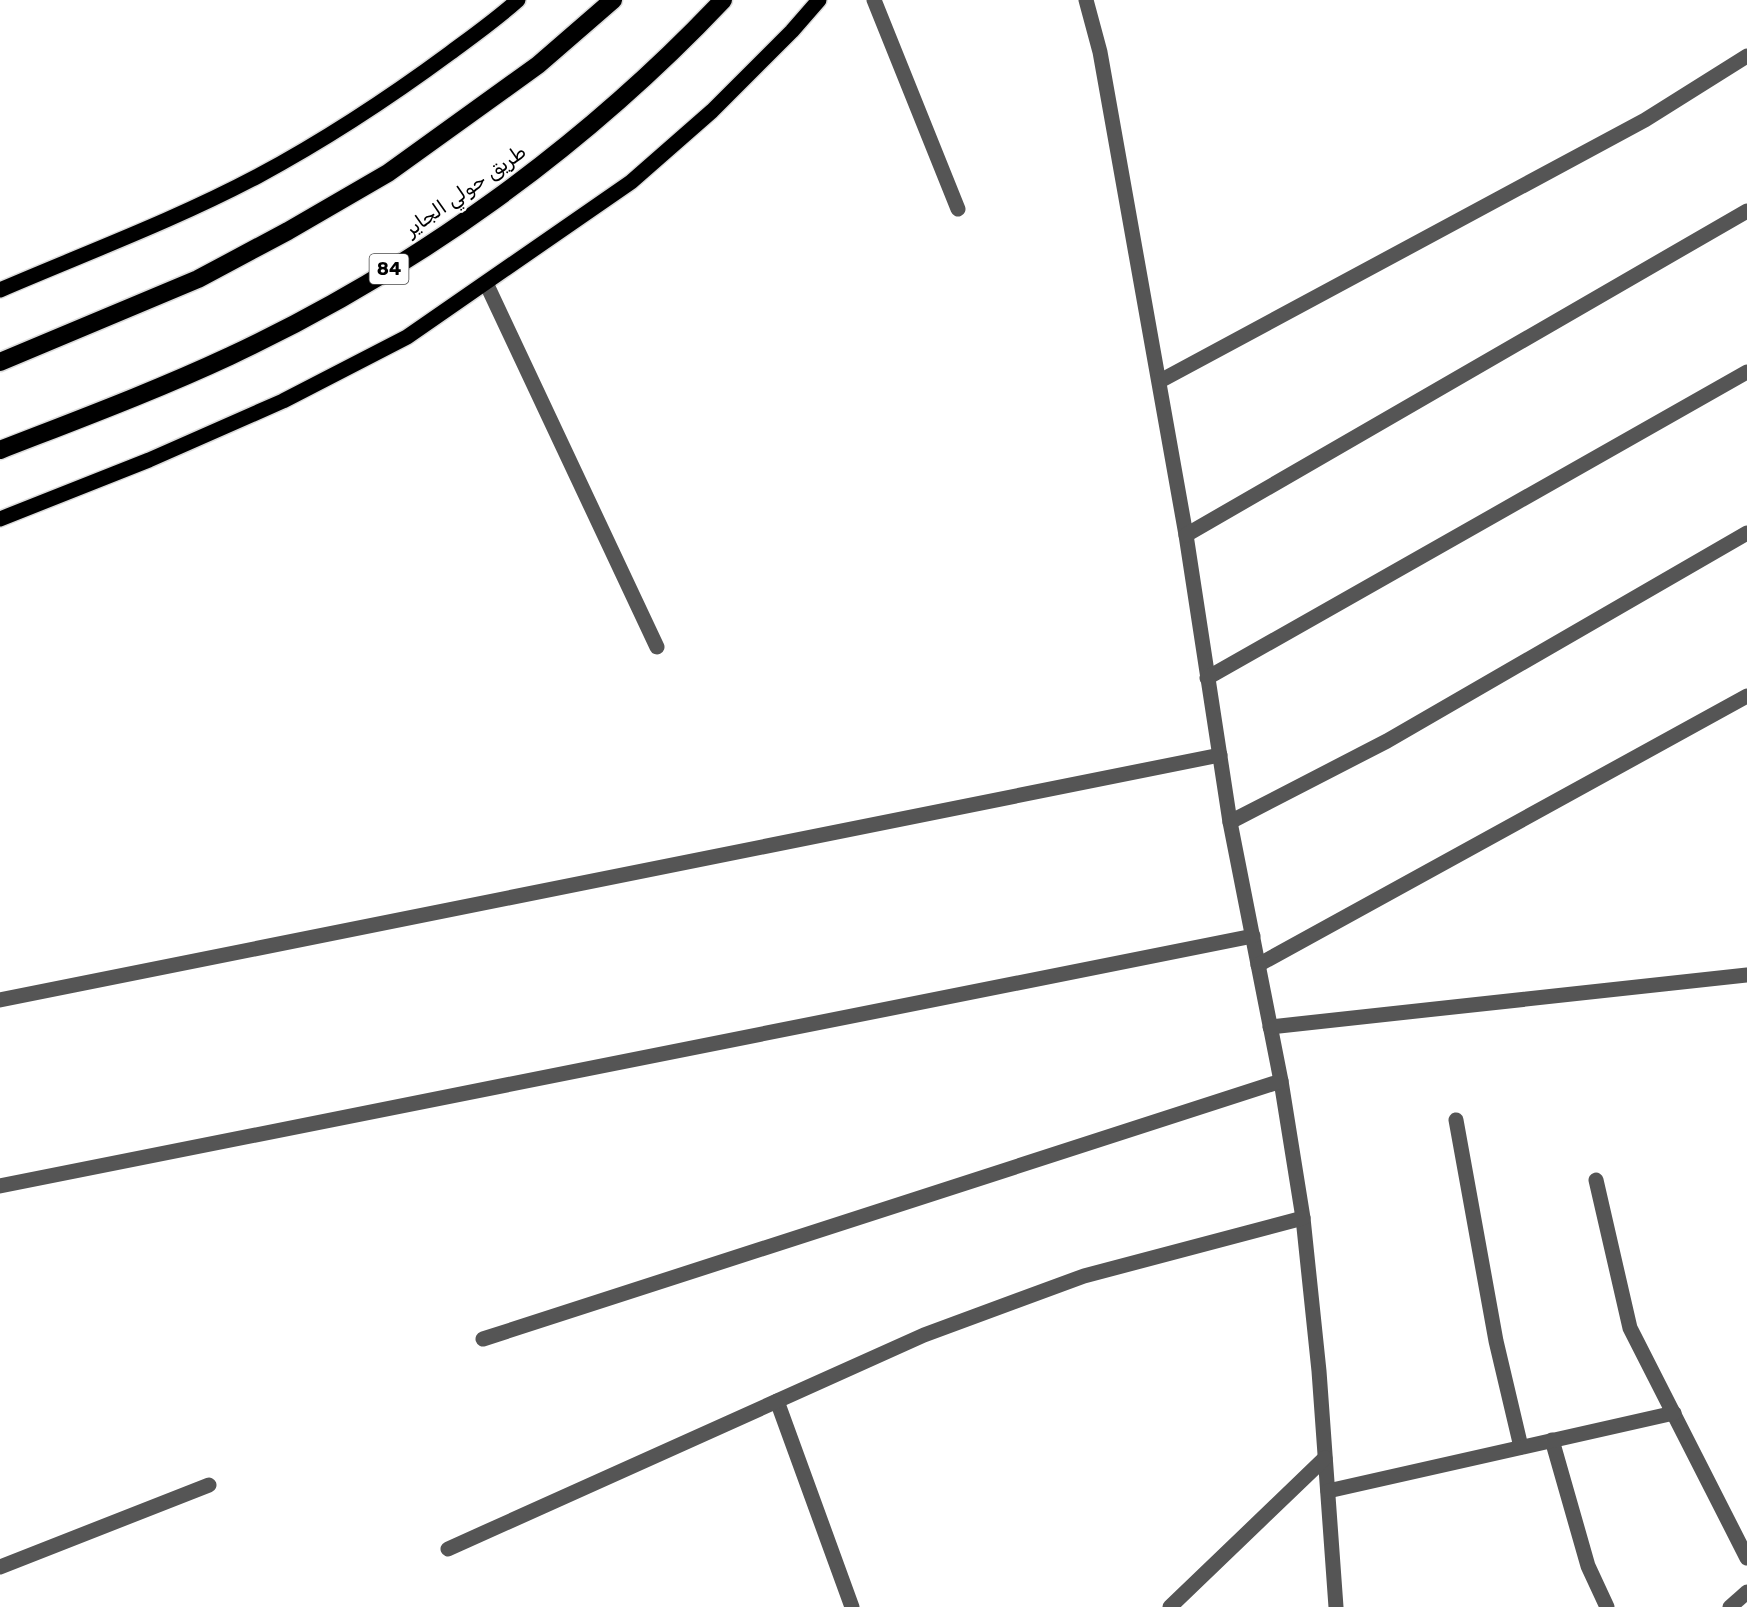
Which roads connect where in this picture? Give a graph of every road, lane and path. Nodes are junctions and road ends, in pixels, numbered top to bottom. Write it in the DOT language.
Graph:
graph roads {
  1 [pos="518,0"];
  2 [pos="613,0"];
  3 [pos="723,0"];
  4 [pos="819,0"];
  5 [pos="874,0"];
  6 [pos="1086,0"];
  7 [pos="1747,56"];
  8 [pos="958,209"];
  9 [pos="1747,211"];
  10 [pos="486,283"];
  11 [pos="0,290"];
  12 [pos="0,362"];
  13 [pos="1747,372"];
  14 [pos="1160,381"];
  15 [pos="0,450"];
  16 [pos="0,519"];
  17 [pos="1747,533"];
  18 [pos="1186,535"];
  19 [pos="657,647"];
  20 [pos="1207,678"];
  21 [pos="1747,696"];
  22 [pos="1220,755"];
  23 [pos="1230,822"];
  24 [pos="1252,936"];
  25 [pos="1258,965"];
  26 [pos="1747,975"];
  27 [pos="0,1000"];
  28 [pos="1270,1027"];
  29 [pos="1281,1081"];
  30 [pos="1456,1120"];
  31 [pos="1596,1180"];
  32 [pos="0,1186"];
  33 [pos="1304,1218"];
  34 [pos="483,1339"];
  35 [pos="777,1401"];
  36 [pos="1674,1413"];
  37 [pos="1552,1440"];
  38 [pos="1521,1447"];
  39 [pos="1325,1458"];
  40 [pos="209,1485"];
  41 [pos="1328,1491"];
  42 [pos="448,1549"];
  43 [pos="1747,1558"];
  44 [pos="0,1567"];
  45 [pos="1747,1592"];
  46 [pos="852,1607"];
  47 [pos="1170,1607"];
  48 [pos="1336,1607"];
  49 [pos="1607,1607"];
  50 [pos="1730,1607"];
  1 -- 11 [label="main road"];
  2 -- 12 [label="highway"];
  3 -- 15 [label="highway, طريق حولي الجاير / 84"];
  4 -- 10 [label="main road"];
  5 -- 8 [label="street"];
  6 -- 14 [label="street"];
  7 -- 14 [label="street"];
  9 -- 18 [label="street"];
  10 -- 16 [label="main road"];
  10 -- 19 [label="street"];
  13 -- 20 [label="street"];
  14 -- 18 [label="street"];
  17 -- 23 [label="street"];
  18 -- 20 [label="street"];
  20 -- 22 [label="street"];
  21 -- 25 [label="street"];
  22 -- 23 [label="street"];
  22 -- 27 [label="street"];
  23 -- 24 [label="street"];
  24 -- 25 [label="street"];
  24 -- 32 [label="street"];
  25 -- 28 [label="street"];
  26 -- 28 [label="street"];
  28 -- 29 [label="street"];
  29 -- 33 [label="street"];
  29 -- 34 [label="street"];
  30 -- 38 [label="street"];
  31 -- 36 [label="street"];
  33 -- 35 [label="street"];
  33 -- 39 [label="street"];
  35 -- 42 [label="street"];
  35 -- 46 [label="street"];
  36 -- 37 [label="street"];
  36 -- 43 [label="street"];
  37 -- 38 [label="street"];
  37 -- 49 [label="street"];
  38 -- 41 [label="street"];
  39 -- 41 [label="street"];
  39 -- 47 [label="street"];
  40 -- 44 [label="street"];
  41 -- 48 [label="street"];
  45 -- 50 [label="street"];
}
